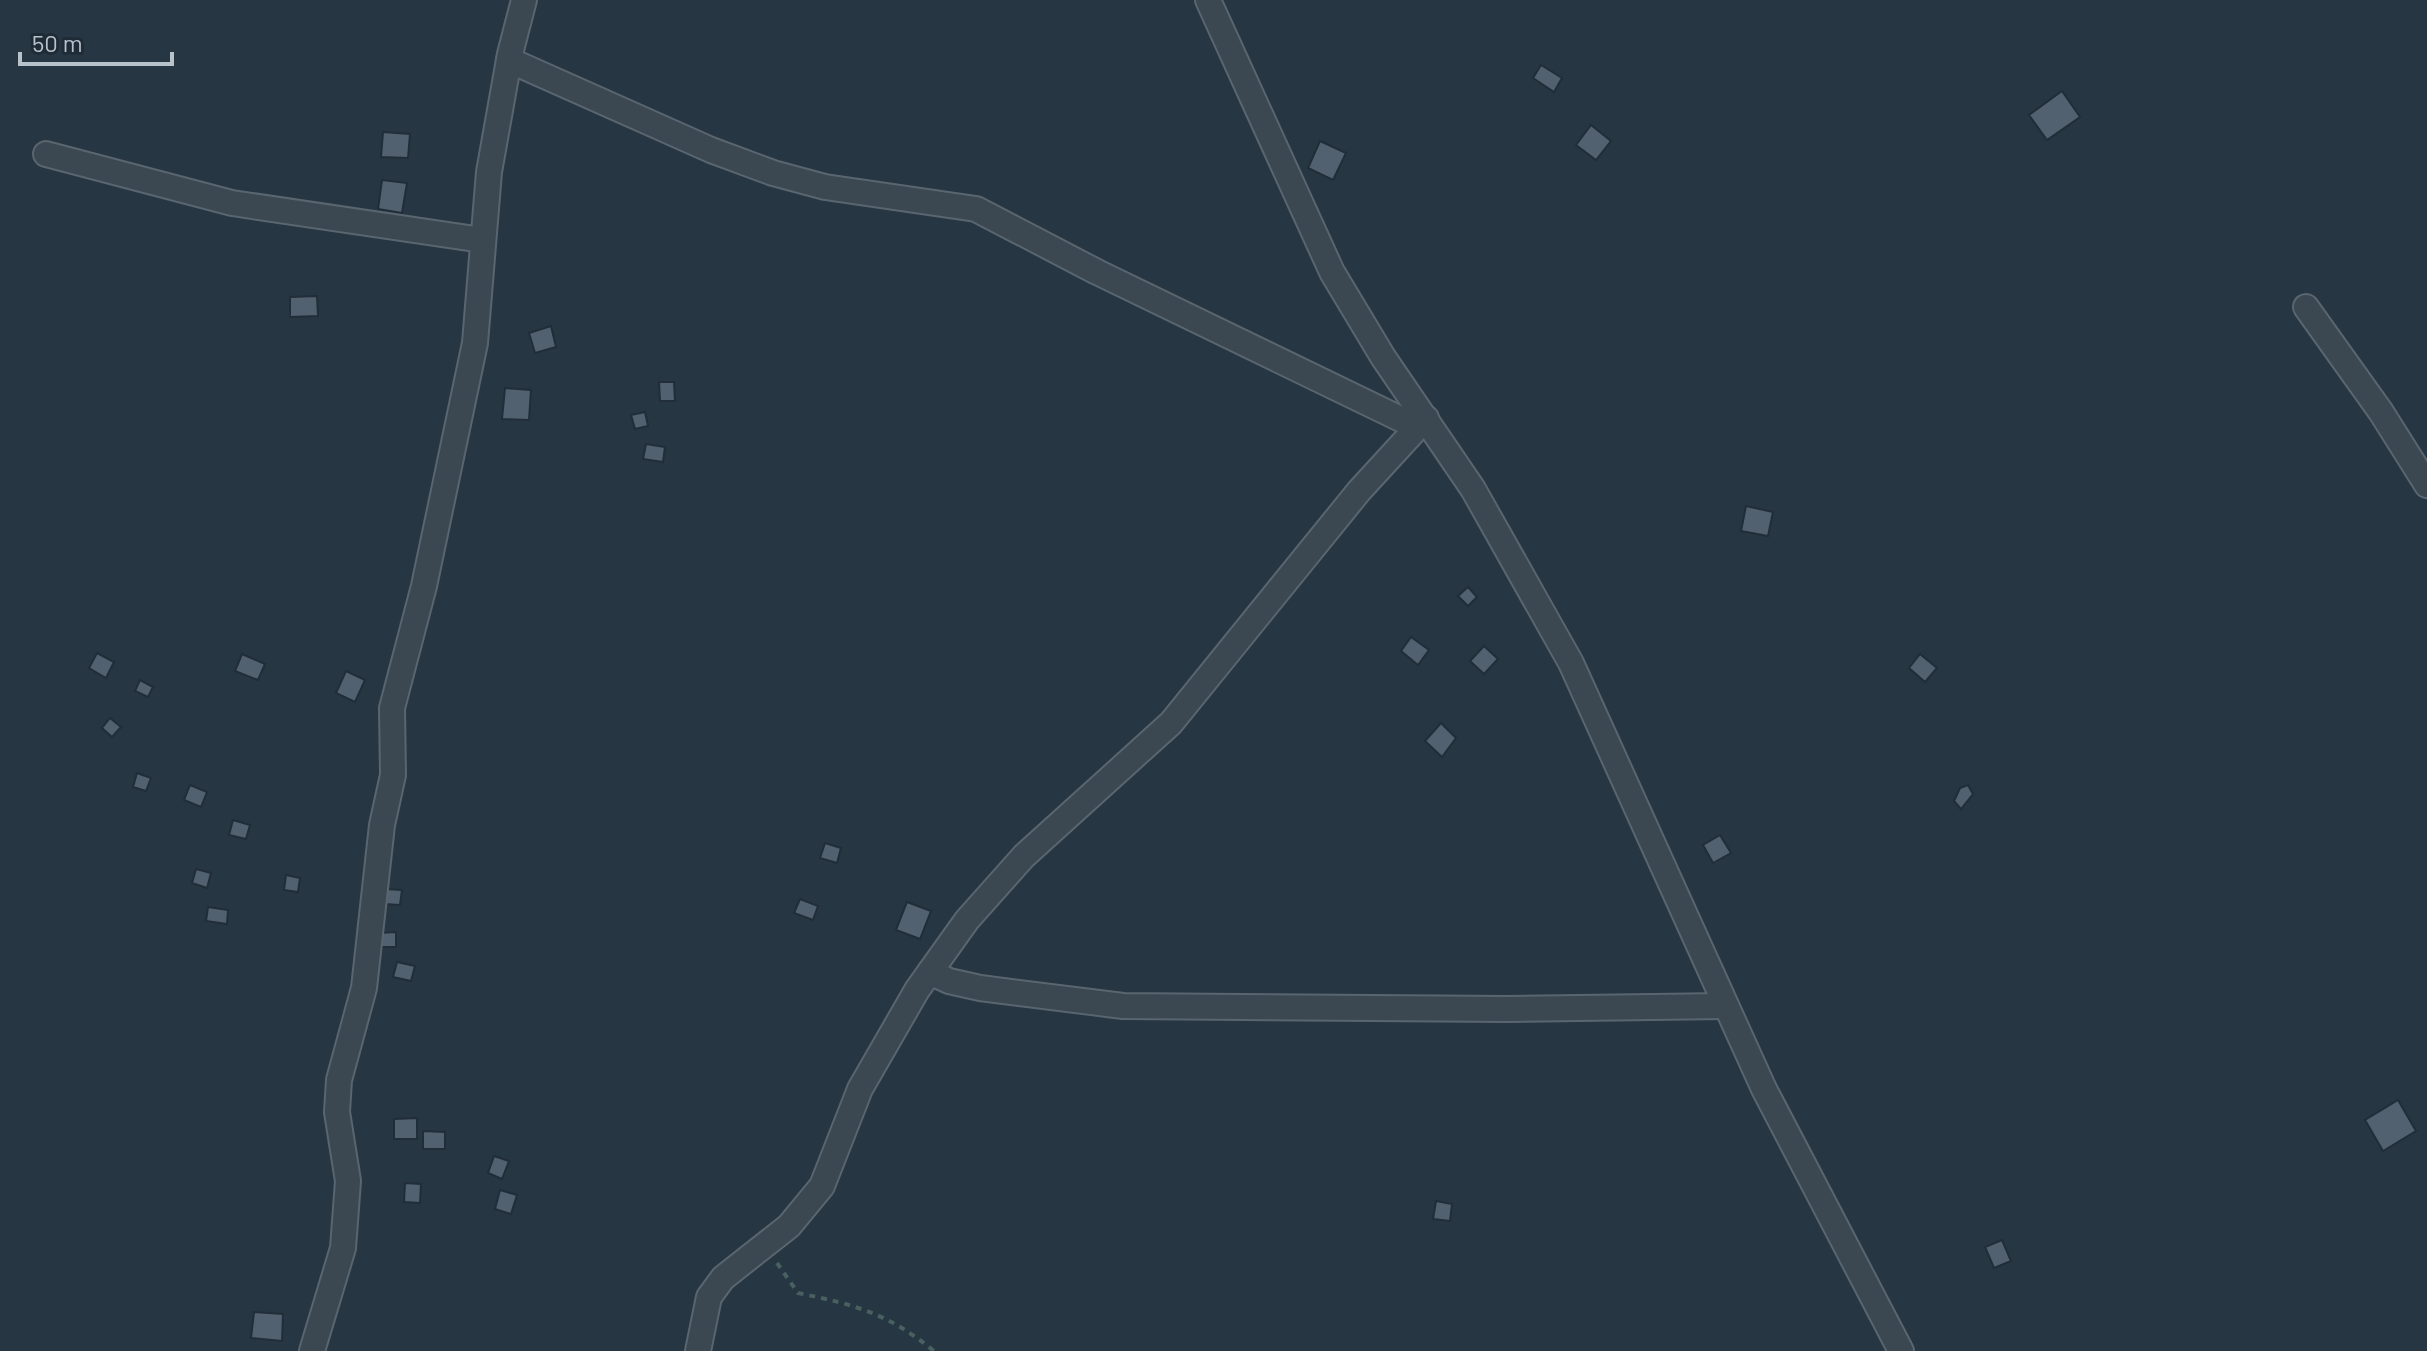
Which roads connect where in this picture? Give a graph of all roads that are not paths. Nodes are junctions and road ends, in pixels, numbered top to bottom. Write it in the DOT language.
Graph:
graph roads {
  1 [pos="524,0"];
  2 [pos="1208,0"];
  3 [pos="509,60"];
  4 [pos="46,154"];
  5 [pos="482,240"];
  6 [pos="2306,307"];
  7 [pos="1421,423"];
  8 [pos="2427,485"];
  9 [pos="930,972"];
  10 [pos="1725,1006"];
  11 [pos="312,1351"];
  12 [pos="698,1351"];
  13 [pos="1901,1351"];
  1 -- 3 [label="street"];
  2 -- 7 [label="street"];
  3 -- 5 [label="street"];
  3 -- 7 [label="street"];
  4 -- 5 [label="street"];
  5 -- 11 [label="street"];
  6 -- 8 [label="street"];
  7 -- 9 [label="street"];
  7 -- 10 [label="street"];
  9 -- 10 [label="street"];
  9 -- 12 [label="street"];
  10 -- 13 [label="street"];
}
